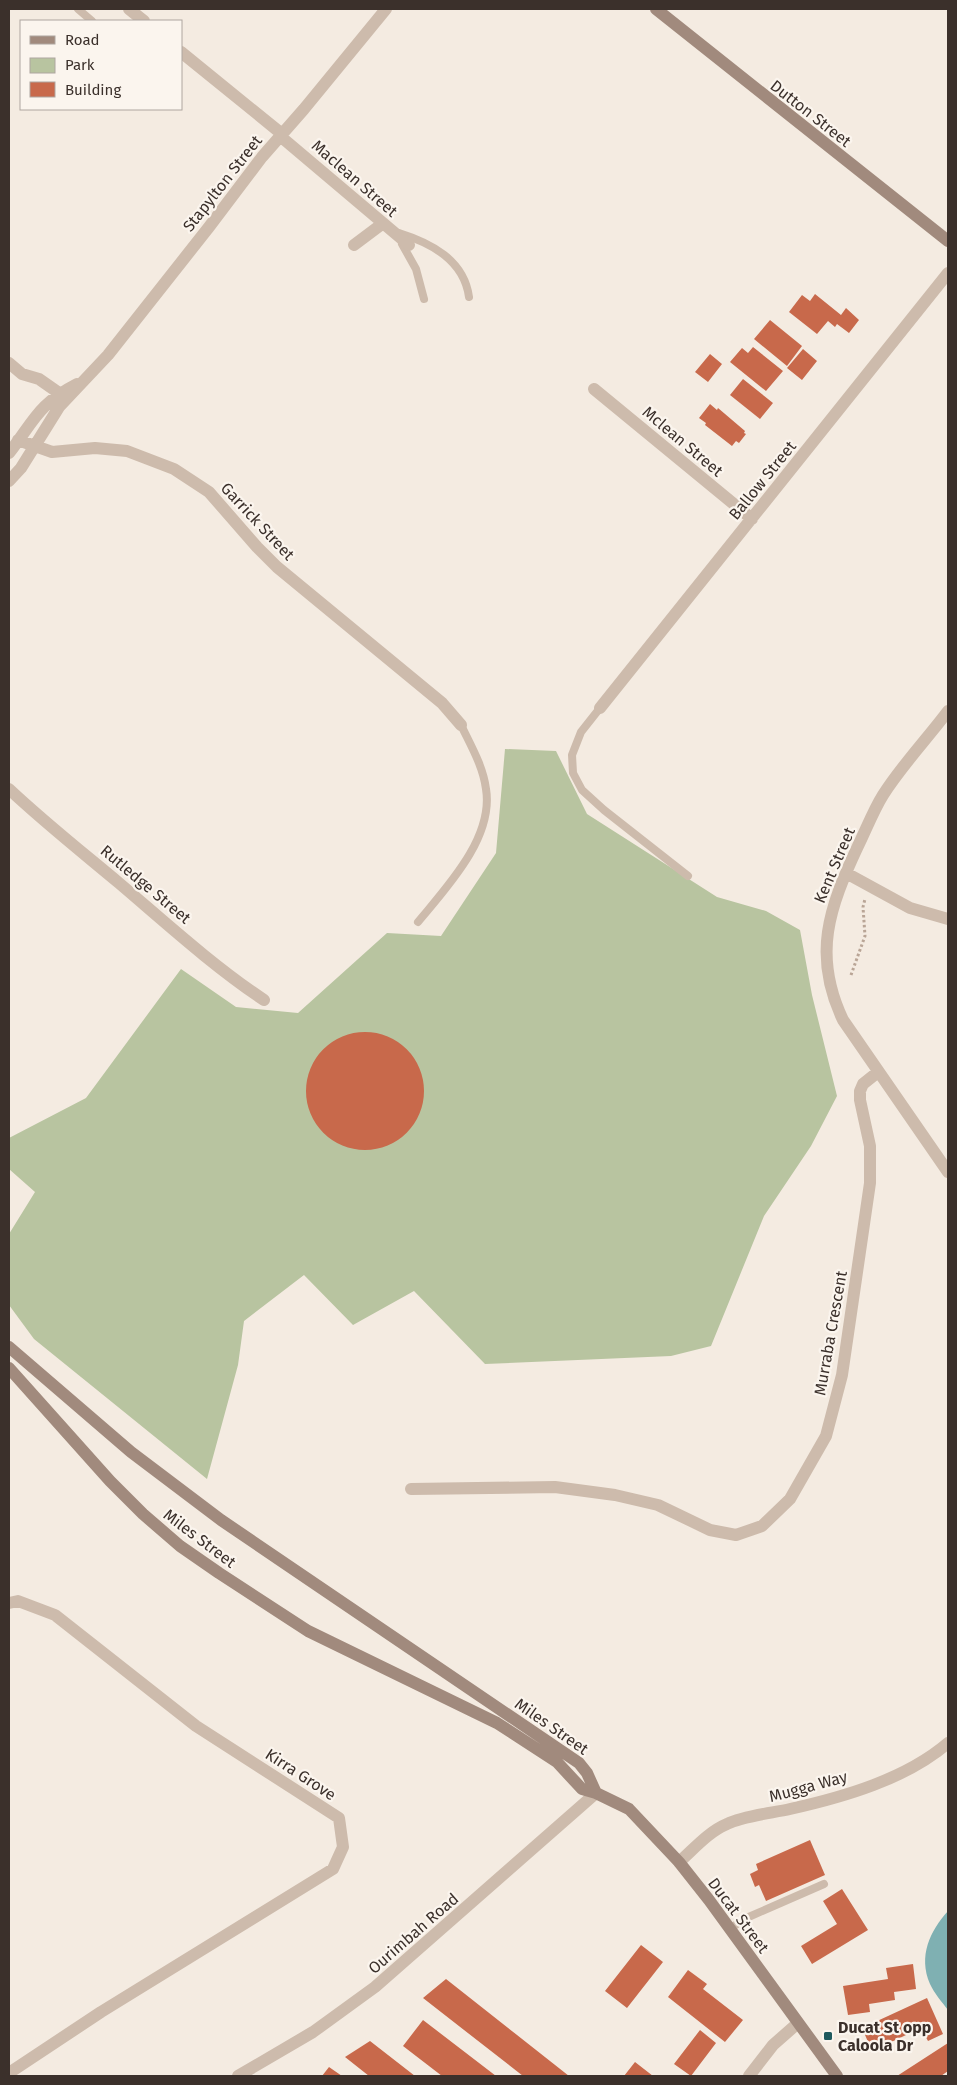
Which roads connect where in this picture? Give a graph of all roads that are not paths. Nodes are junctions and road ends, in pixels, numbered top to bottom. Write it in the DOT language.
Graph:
graph roads {
  1 [pos="78,9"];
  2 [pos="129,9"];
  3 [pos="386,9"];
  4 [pos="656,9"];
  5 [pos="91,20"];
  6 [pos="143,20"];
  7 [pos="182,53"];
  8 [pos="281,135"];
  9 [pos="390,230"];
  10 [pos="948,241"];
  11 [pos="354,244"];
  12 [pos="409,245"];
  13 [pos="948,273"];
  14 [pos="468,297"];
  15 [pos="424,299"];
  16 [pos="9,363"];
  17 [pos="85,379"];
  18 [pos="594,389"];
  19 [pos="59,393"];
  20 [pos="50,420"];
  21 [pos="18,440"];
  22 [pos="35,446"];
  23 [pos="9,453"];
  24 [pos="9,481"];
  25 [pos="752,518"];
  26 [pos="600,708"];
  27 [pos="948,711"];
  28 [pos="461,725"];
  29 [pos="9,789"];
  30 [pos="846,873"];
  31 [pos="688,876"];
  32 [pos="947,916"];
  33 [pos="418,922"];
  34 [pos="264,1000"];
  35 [pos="878,1072"];
  36 [pos="948,1172"];
  37 [pos="9,1347"];
  38 [pos="9,1368"];
  39 [pos="411,1489"];
  40 [pos="9,1603"];
  41 [pos="948,1743"];
  42 [pos="596,1793"];
  43 [pos="679,1862"];
  44 [pos="824,1884"];
  45 [pos="730,1929"];
  46 [pos="798,2023"];
  47 [pos="9,2073"];
  48 [pos="238,2076"];
  49 [pos="749,2076"];
  50 [pos="837,2076"];
  1 -- 5 [label="lane"];
  2 -- 6 [label="street"];
  3 -- 8 [label="street, Stapylton Street"];
  4 -- 10 [label="street, Dutton Street"];
  7 -- 8 [label="street, Maclean Street"];
  8 -- 9 [label="street, Maclean Street"];
  8 -- 17 [label="street, Stapylton Street"];
  9 -- 11 [label="street"];
  9 -- 12 [label="street, Maclean Street"];
  9 -- 14 [label="lane"];
  9 -- 15 [label="lane"];
  13 -- 25 [label="street, Ballow Street"];
  16 -- 19 [label="street"];
  17 -- 19 [label="street, Stapylton Street"];
  17 -- 20 [label="street, Stapylton Street"];
  18 -- 25 [label="street, Mclean Street"];
  19 -- 20 [label="street"];
  19 -- 21 [label="street, Stapylton Street"];
  20 -- 22 [label="street, Stapylton Street"];
  21 -- 22 [label="street, Garrick Street"];
  21 -- 23 [label="street, Stapylton Street"];
  22 -- 24 [label="street, Stapylton Street"];
  22 -- 28 [label="street, Garrick Street"];
  25 -- 26 [label="street, Ballow Street"];
  26 -- 31 [label="lane"];
  27 -- 30 [label="street, Kent Street"];
  28 -- 33 [label="lane"];
  29 -- 34 [label="street, Rutledge Street"];
  30 -- 32 [label="street"];
  30 -- 35 [label="street, Kent Street"];
  35 -- 36 [label="street, Kent Street"];
  35 -- 39 [label="street, Murraba Crescent"];
  37 -- 42 [label="street, Miles Street"];
  38 -- 42 [label="street, Miles Street"];
  40 -- 47 [label="street, Kirra Grove"];
  41 -- 43 [label="street, Mugga Way"];
  42 -- 43 [label="street, Ducat Street"];
  42 -- 48 [label="street, Ourimbah Road"];
  43 -- 45 [label="street, Ducat Street"];
  44 -- 45 [label="lane"];
  45 -- 46 [label="street, Ducat Street"];
  46 -- 49 [label="street"];
  46 -- 50 [label="street, Ducat Street"];
}
